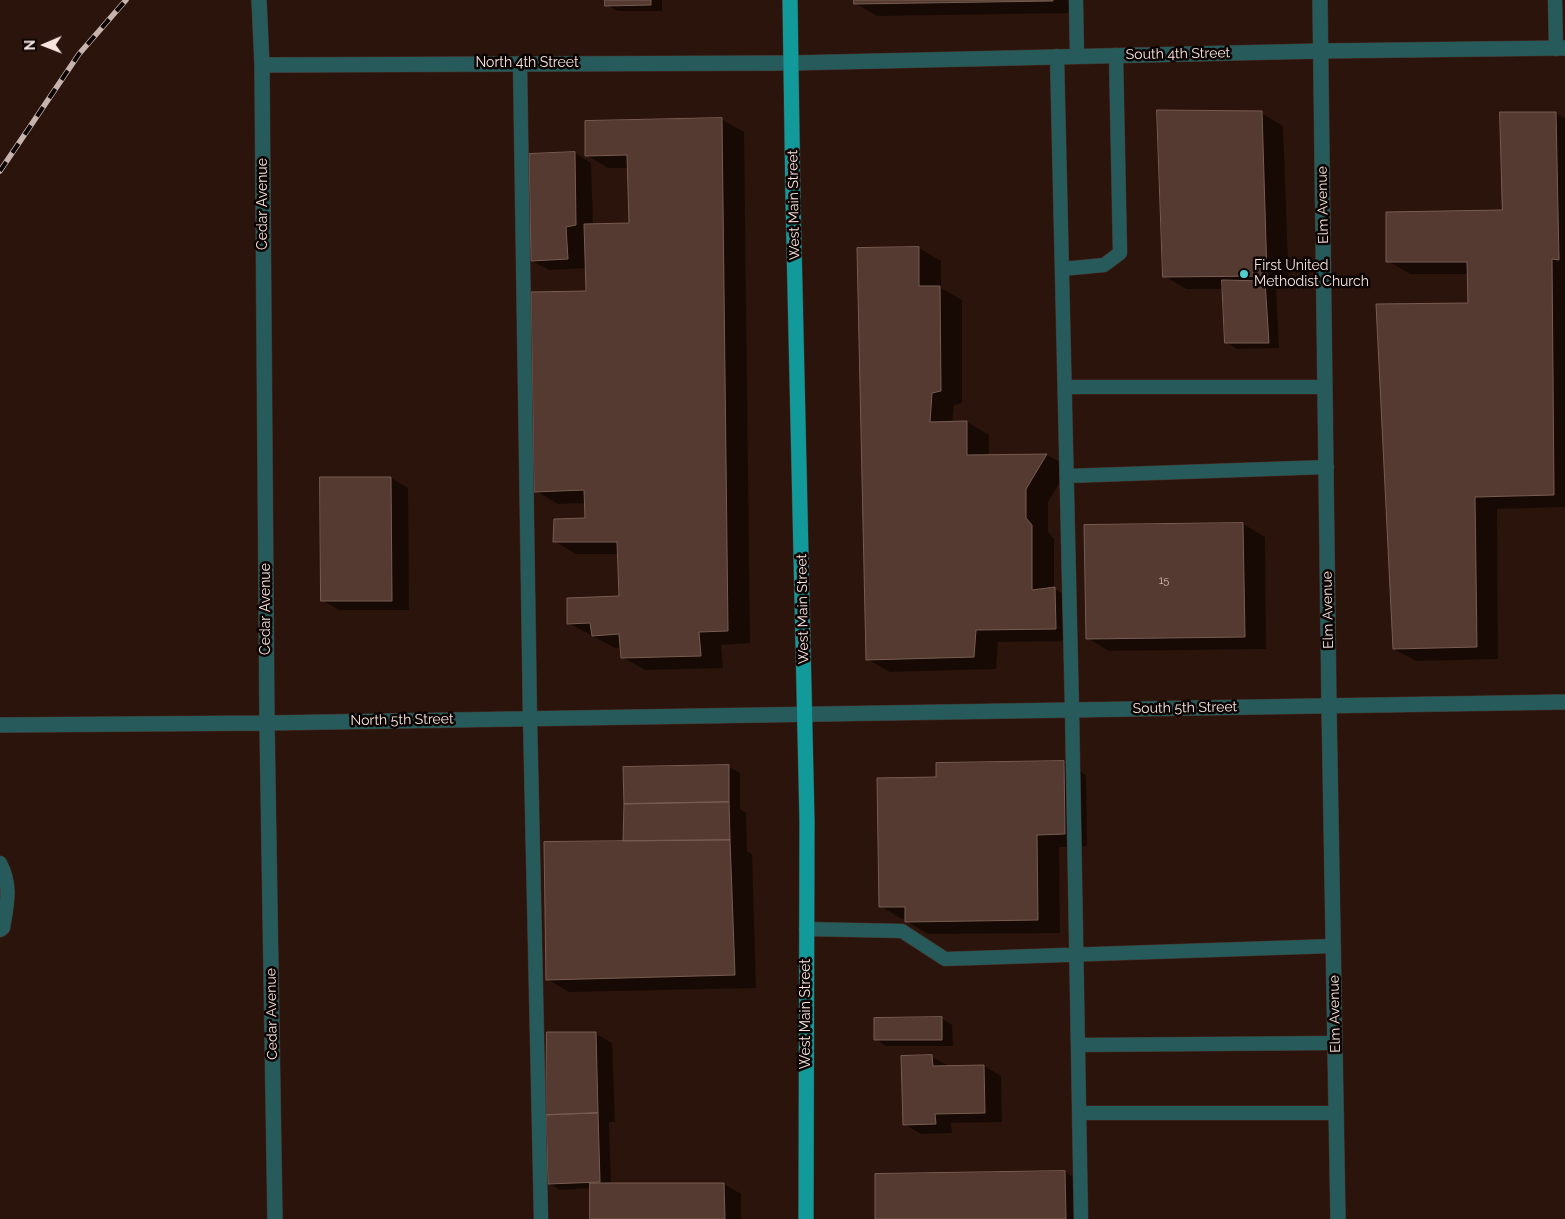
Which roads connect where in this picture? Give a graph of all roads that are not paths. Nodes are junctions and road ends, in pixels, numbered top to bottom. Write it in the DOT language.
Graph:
graph roads {
  1 [pos="259,0"];
  2 [pos="790,0"];
  3 [pos="1076,0"];
  4 [pos="1320,0"];
  5 [pos="1555,0"];
  6 [pos="1560,48"];
  7 [pos="1321,51"];
  8 [pos="1116,55"];
  9 [pos="1057,56"];
  10 [pos="1077,56"];
  11 [pos="520,63"];
  12 [pos="791,63"];
  13 [pos="262,65"];
  14 [pos="1062,269"];
  15 [pos="1325,387"];
  16 [pos="1065,388"];
  17 [pos="1327,467"];
  18 [pos="1067,476"];
  19 [pos="1565,702"];
  20 [pos="1329,706"];
  21 [pos="1072,710"];
  22 [pos="805,714"];
  23 [pos="530,718"];
  24 [pos="267,723"];
  25 [pos="0,725"];
  26 [pos="0,864"];
  27 [pos="806,929"];
  28 [pos="0,930"];
  29 [pos="1334,946"];
  30 [pos="1076,954"];
  31 [pos="1335,1043"];
  32 [pos="1078,1045"];
  33 [pos="1079,1113"];
  34 [pos="1336,1113"];
  35 [pos="275,1219"];
  36 [pos="541,1219"];
  37 [pos="806,1219"];
  38 [pos="1081,1219"];
  39 [pos="1338,1219"];
  1 -- 13 [label="street, Cedar Avenue"];
  2 -- 12 [label="main road, West Main Street"];
  3 -- 10 [label="lane"];
  4 -- 7 [label="street, Elm Avenue"];
  5 -- 6 [label="lane"];
  6 -- 7 [label="street, South 4th Street"];
  7 -- 8 [label="street, South 4th Street"];
  7 -- 15 [label="street, Elm Avenue"];
  8 -- 10 [label="street, South 4th Street"];
  8 -- 14 [label="lane"];
  9 -- 10 [label="street, South 4th Street"];
  9 -- 12 [label="street, South 4th Street"];
  9 -- 14 [label="lane"];
  11 -- 12 [label="street, North 4th Street"];
  11 -- 13 [label="street, North 4th Street"];
  11 -- 23 [label="lane"];
  12 -- 22 [label="main road, West Main Street"];
  13 -- 24 [label="street, Cedar Avenue"];
  14 -- 16 [label="lane"];
  15 -- 16 [label="lane"];
  15 -- 17 [label="street, Elm Avenue"];
  16 -- 18 [label="lane"];
  17 -- 18 [label="lane"];
  17 -- 20 [label="street, Elm Avenue"];
  18 -- 21 [label="lane"];
  19 -- 20 [label="street, South 5th Street"];
  20 -- 21 [label="street, South 5th Street"];
  20 -- 29 [label="street, Elm Avenue"];
  21 -- 22 [label="street, South 5th Street"];
  21 -- 30 [label="lane"];
  22 -- 23 [label="street, North 5th Street"];
  22 -- 27 [label="main road, West Main Street"];
  23 -- 24 [label="street, North 5th Street"];
  23 -- 36 [label="lane"];
  24 -- 25 [label="street, North 5th Street"];
  24 -- 35 [label="street, Cedar Avenue"];
  26 -- 28 [label="lane"];
  27 -- 30 [label="lane"];
  27 -- 37 [label="main road, West Main Street"];
  29 -- 30 [label="lane"];
  29 -- 31 [label="street, Elm Avenue"];
  30 -- 32 [label="lane"];
  31 -- 32 [label="lane"];
  31 -- 34 [label="street, Elm Avenue"];
  32 -- 33 [label="lane"];
  33 -- 34 [label="lane"];
  33 -- 38 [label="lane"];
  34 -- 39 [label="street, Elm Avenue"];
}
